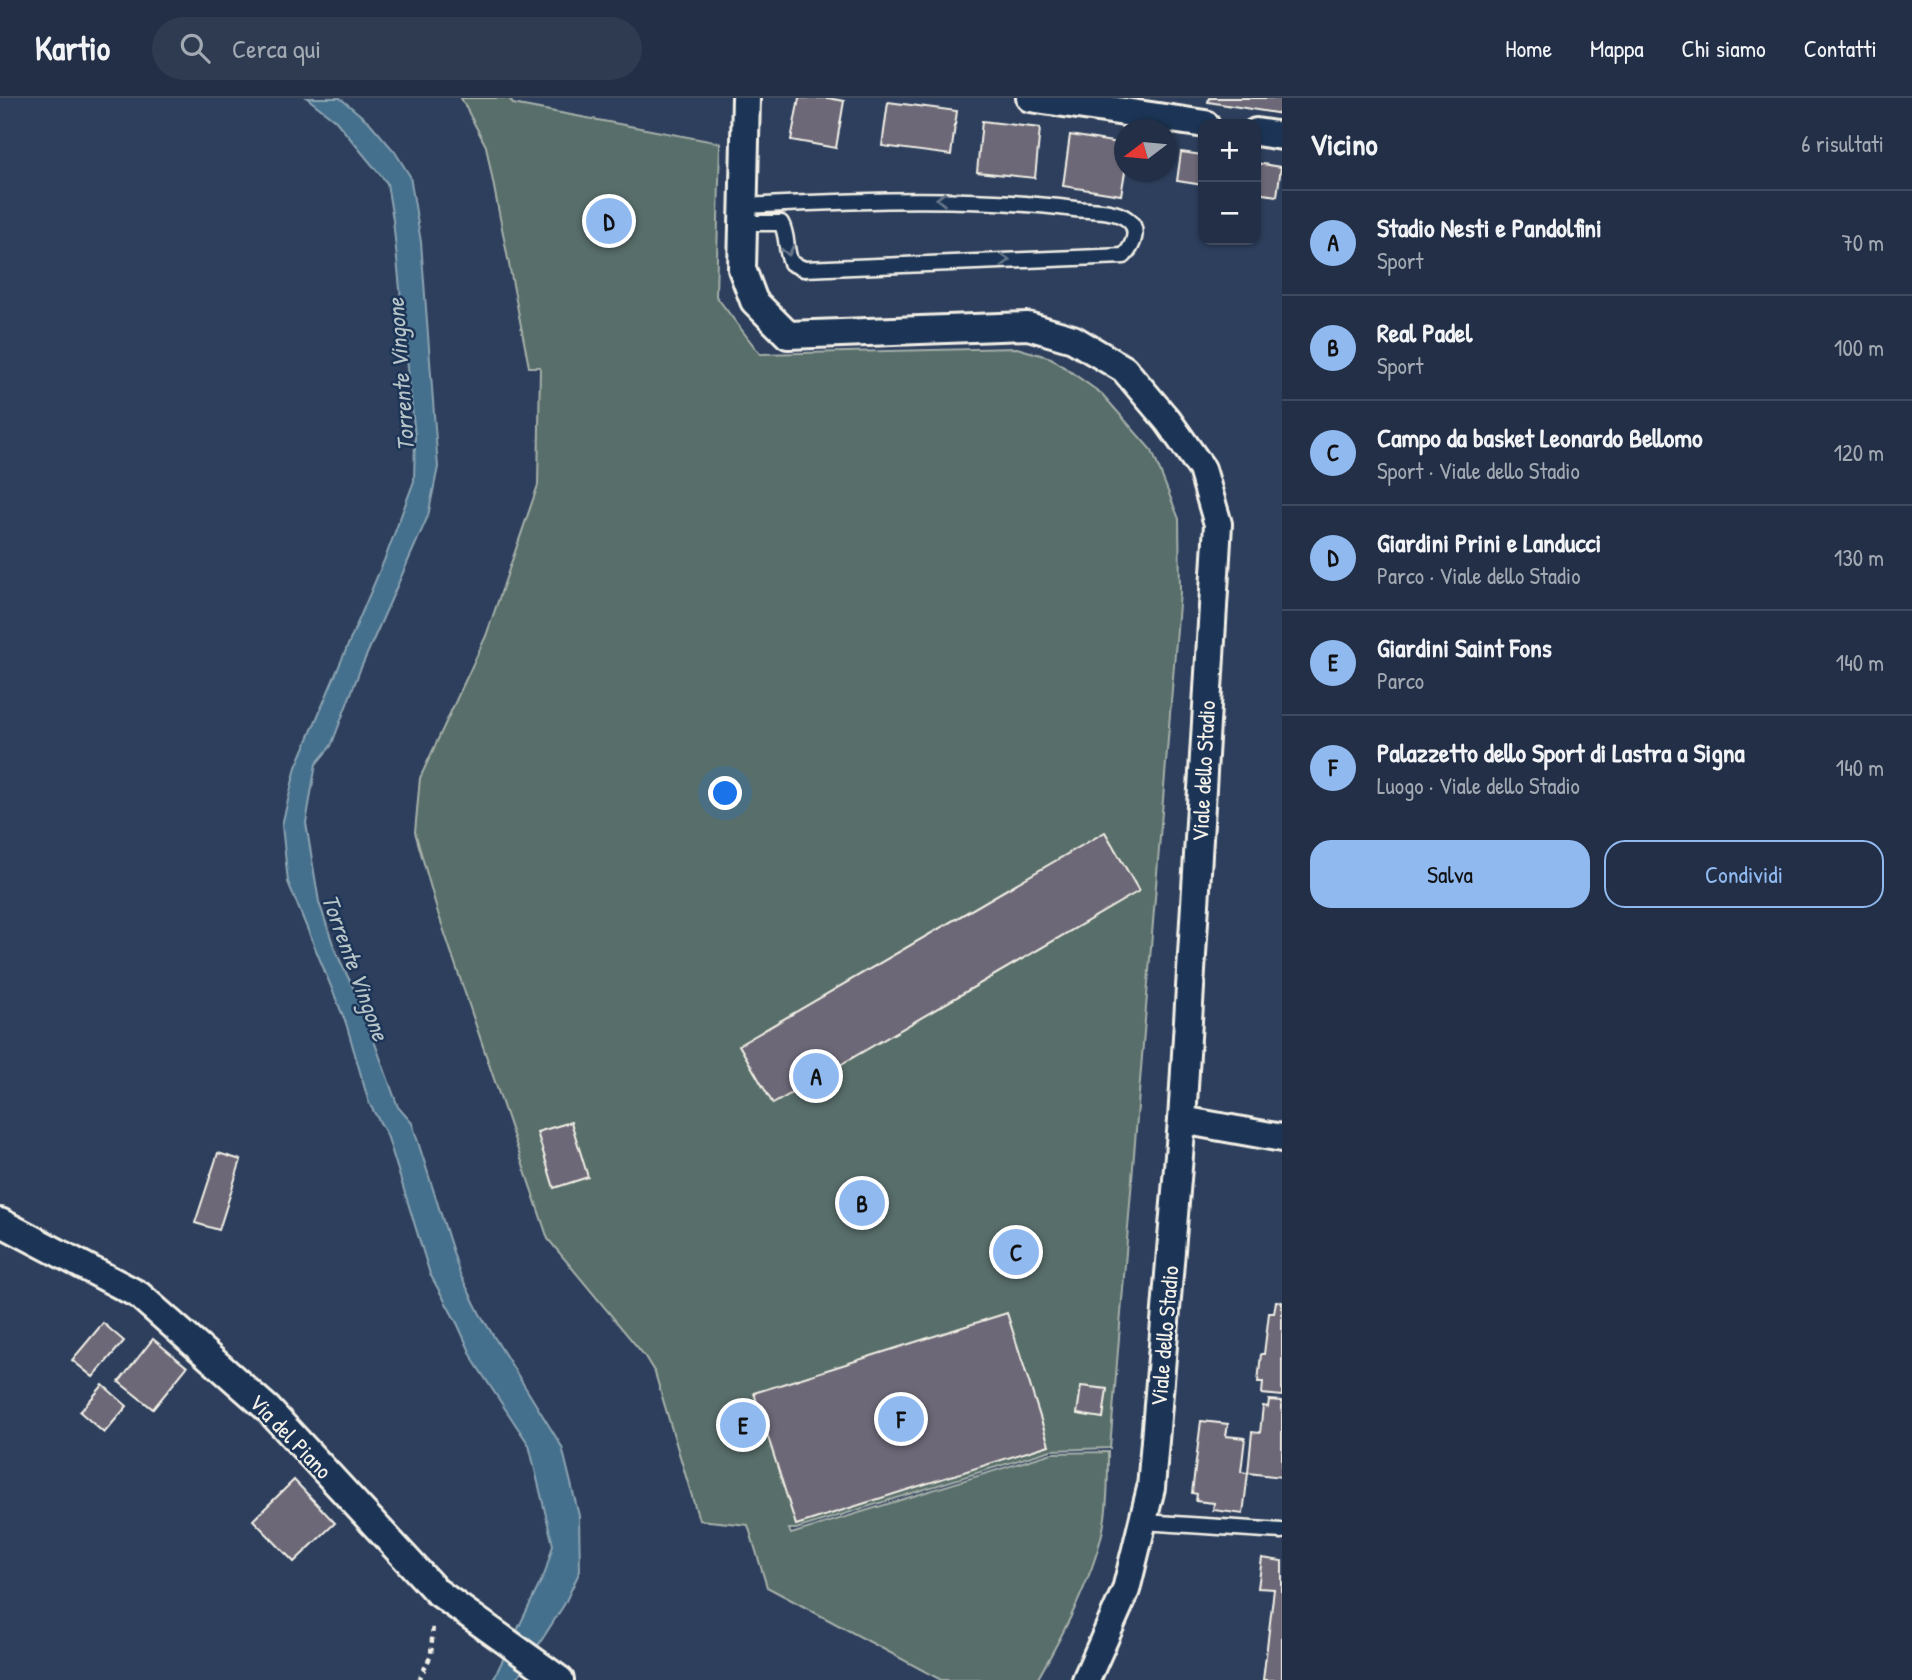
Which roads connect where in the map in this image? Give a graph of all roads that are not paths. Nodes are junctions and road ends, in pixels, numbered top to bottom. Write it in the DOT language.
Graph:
graph roads {
  1 [pos="746,98"];
  2 [pos="1030,98"];
  3 [pos="1198,123"];
  4 [pos="1261,133"];
  5 [pos="1282,136"];
  6 [pos="743,214"];
  7 [pos="1182,1120"];
  8 [pos="1282,1139"];
  9 [pos="0,1222"];
  10 [pos="1143,1522"];
  11 [pos="1282,1531"];
  12 [pos="560,1680"];
  13 [pos="1086,1680"];
  1 -- 6 [label="street, Viale dello Stadio"];
  2 -- 3 [label="street"];
  4 -- 5 [label="street"];
  6 -- 6 [label="lane, one-way"];
  6 -- 7 [label="street, Viale dello Stadio"];
  7 -- 8 [label="street"];
  7 -- 10 [label="street, Viale dello Stadio"];
  9 -- 12 [label="street, Via del Piano"];
  10 -- 11 [label="lane"];
  10 -- 13 [label="street, Viale dello Stadio"];
}
